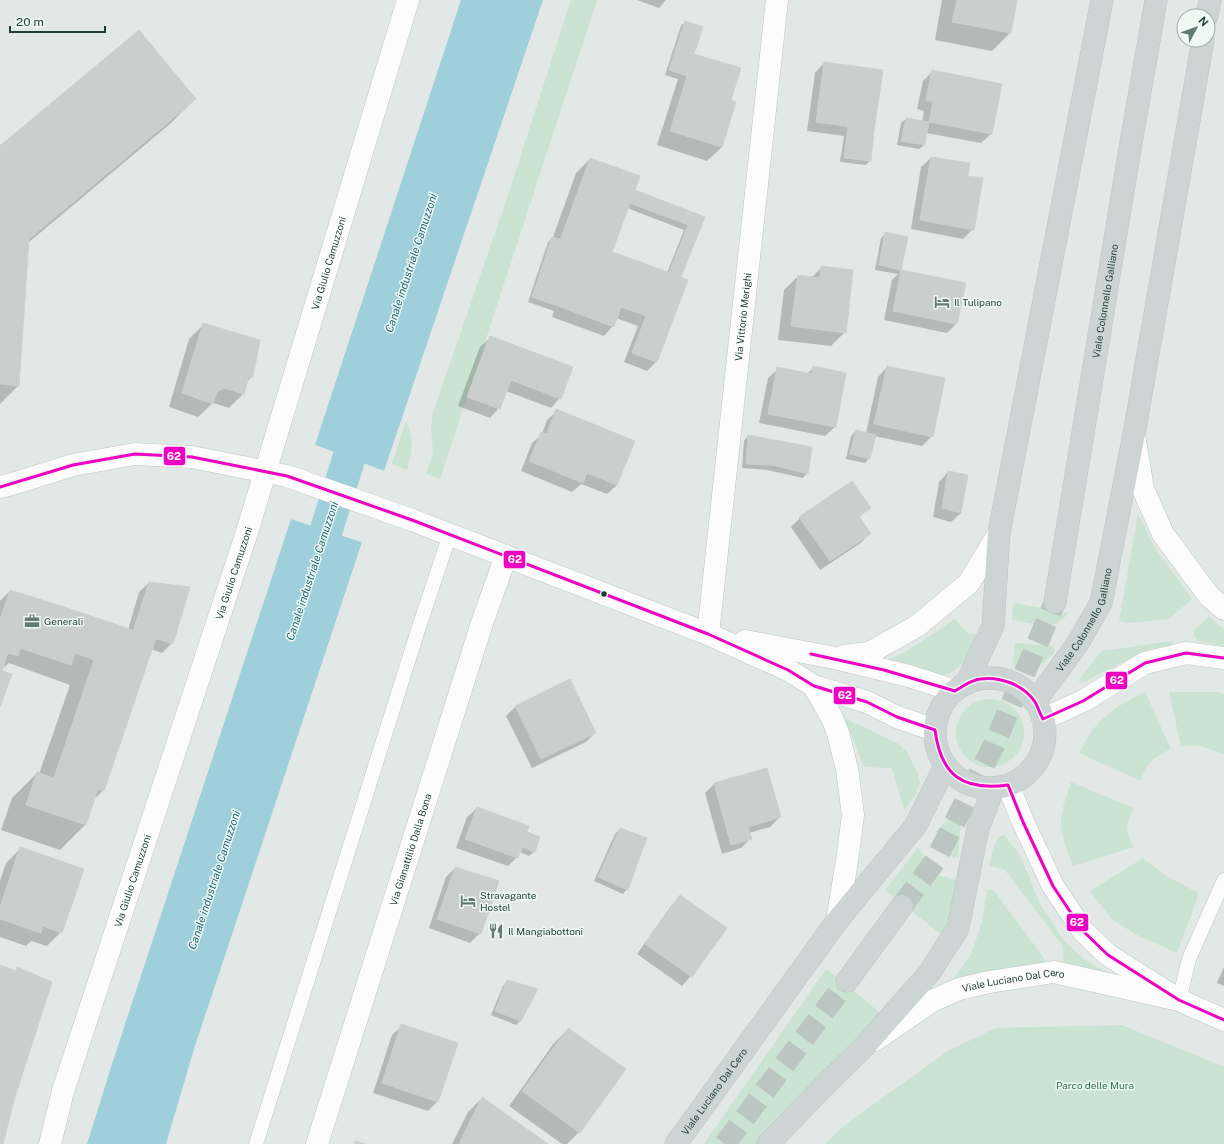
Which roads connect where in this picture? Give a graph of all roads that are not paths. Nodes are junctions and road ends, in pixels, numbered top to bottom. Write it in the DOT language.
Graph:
graph roads {
  1 [pos="408,0"];
  2 [pos="777,0"];
  3 [pos="1102,0"];
  4 [pos="1156,0"];
  5 [pos="1202,48"];
  6 [pos="1134,434"];
  7 [pos="266,472"];
  8 [pos="0,486"];
  9 [pos="999,533"];
  10 [pos="450,534"];
  11 [pos="506,556"];
  12 [pos="1055,602"];
  13 [pos="1224,609"];
  14 [pos="708,634"];
  15 [pos="835,658"];
  16 [pos="1224,658"];
  17 [pos="814,686"];
  18 [pos="960,687"];
  19 [pos="1039,711"];
  20 [pos="935,730"];
  21 [pos="945,766"];
  22 [pos="1001,787"];
  23 [pos="1224,880"];
  24 [pos="902,906"];
  25 [pos="837,921"];
  26 [pos="847,981"];
  27 [pos="1179,1000"];
  28 [pos="1224,1020"];
  29 [pos="863,1048"];
  30 [pos="50,1144"];
  31 [pos="256,1144"];
  32 [pos="317,1144"];
  33 [pos="676,1144"];
  34 [pos="768,1144"];
  1 -- 7 [label="street, Via Giulio Camuzzoni"];
  2 -- 14 [label="street, Via Vittorio Merighi"];
  3 -- 9 [label="main road"];
  4 -- 12 [label="main road, Viale Colonnello Galliano"];
  5 -- 6 [label="main road, Viale Colonnello Galliano"];
  6 -- 13 [label="street, Viale Colonnello Galliano"];
  6 -- 19 [label="main road, Viale Colonnello Galliano"];
  7 -- 8 [label="street"];
  7 -- 10 [label="street"];
  7 -- 30 [label="street, Via Giulio Camuzzoni"];
  9 -- 15 [label="street"];
  9 -- 18 [label="main road"];
  10 -- 11 [label="street"];
  10 -- 31 [label="lane"];
  11 -- 14 [label="street"];
  11 -- 32 [label="street, Via Gianattilio Dalla Bona"];
  14 -- 15 [label="street"];
  14 -- 17 [label="street"];
  15 -- 18 [label="street"];
  16 -- 19 [label="street"];
  17 -- 20 [label="street"];
  17 -- 25 [label="street, Viale Luciano Dal Cero"];
  18 -- 19 [label="main road"];
  18 -- 20 [label="main road"];
  19 -- 22 [label="main road"];
  20 -- 21 [label="main road"];
  21 -- 22 [label="main road"];
  21 -- 25 [label="main road, Viale Luciano Dal Cero"];
  22 -- 27 [label="street, Viale Luciano Dal Cero"];
  22 -- 29 [label="main road, Viale Luciano Dal Cero"];
  23 -- 27 [label="lane"];
  24 -- 26 [label="main road"];
  25 -- 33 [label="main road, Viale Luciano Dal Cero"];
  27 -- 28 [label="street, Viale Luciano Dal Cero"];
  27 -- 29 [label="street, Viale Luciano Dal Cero"];
  29 -- 34 [label="main road, Viale Luciano Dal Cero"];
}
